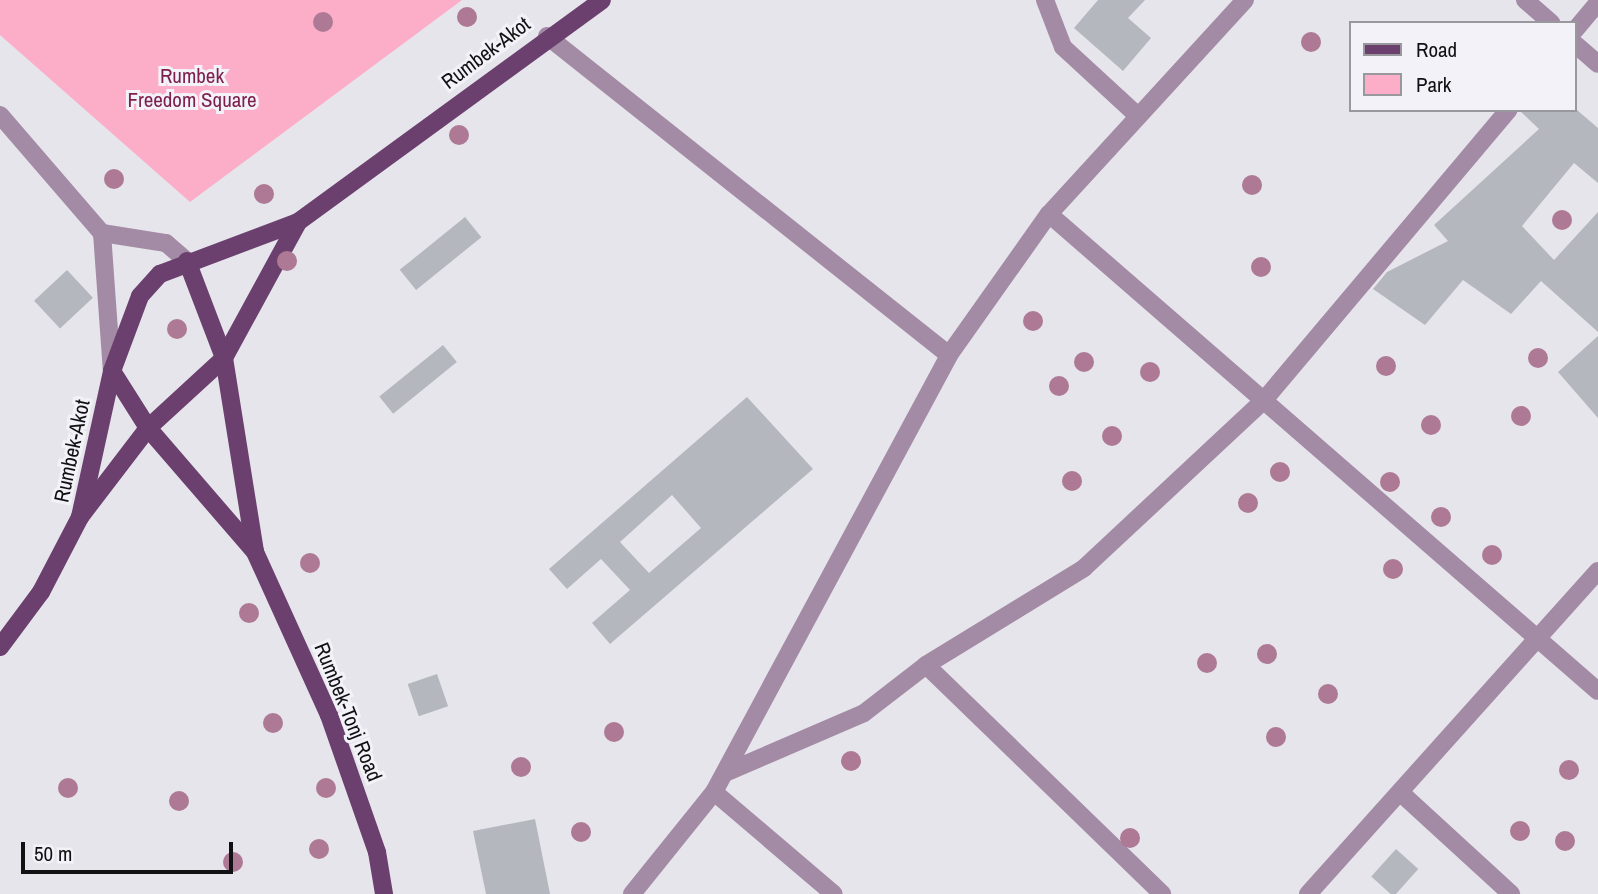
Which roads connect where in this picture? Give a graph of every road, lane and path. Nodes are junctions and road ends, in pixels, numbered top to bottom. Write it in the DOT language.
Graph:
graph roads {
  1 [pos="602,0"];
  2 [pos="1045,0"];
  3 [pos="1245,0"];
  4 [pos="1525,0"];
  5 [pos="1598,3"];
  6 [pos="1549,21"];
  7 [pos="1577,28"];
  8 [pos="547,36"];
  9 [pos="1577,46"];
  10 [pos="1598,64"];
  11 [pos="1506,112"];
  12 [pos="0,115"];
  13 [pos="1138,116"];
  14 [pos="1049,214"];
  15 [pos="298,222"];
  16 [pos="102,233"];
  17 [pos="187,261"];
  18 [pos="949,355"];
  19 [pos="224,358"];
  20 [pos="112,371"];
  21 [pos="1265,399"];
  22 [pos="148,428"];
  23 [pos="80,517"];
  24 [pos="256,552"];
  25 [pos="1598,571"];
  26 [pos="1537,638"];
  27 [pos="0,647"];
  28 [pos="926,665"];
  29 [pos="1598,691"];
  30 [pos="725,773"];
  31 [pos="714,792"];
  32 [pos="1402,794"];
  33 [pos="384,894"];
  34 [pos="632,894"];
  35 [pos="835,894"];
  36 [pos="1162,894"];
  37 [pos="1308,894"];
  38 [pos="1511,894"];
  1 -- 8 [label="main road, Rumbek-Akot"];
  2 -- 13 [label="street"];
  3 -- 13 [label="street"];
  4 -- 6 [label="street"];
  5 -- 7 [label="street"];
  8 -- 15 [label="main road, Rumbek-Akot"];
  8 -- 18 [label="street"];
  9 -- 10 [label="street"];
  11 -- 21 [label="street"];
  12 -- 16 [label="street"];
  13 -- 14 [label="street"];
  14 -- 18 [label="street"];
  14 -- 21 [label="street"];
  15 -- 17 [label="main road, Rumbek-Akot"];
  15 -- 19 [label="main road, Rumbek-Akot"];
  16 -- 17 [label="street"];
  16 -- 20 [label="street"];
  17 -- 19 [label="main road, Rumbek-Tonj Road"];
  17 -- 20 [label="main road, Rumbek-Akot"];
  18 -- 30 [label="street"];
  19 -- 22 [label="main road, Rumbek-Akot"];
  19 -- 24 [label="main road, Rumbek-Tonj Road"];
  20 -- 22 [label="main road, Rumbek-Tonj Road"];
  20 -- 23 [label="main road, Rumbek-Akot"];
  21 -- 26 [label="street"];
  21 -- 28 [label="street"];
  22 -- 23 [label="main road, Rumbek-Akot"];
  22 -- 24 [label="main road, Rumbek-Tonj Road"];
  23 -- 27 [label="main road"];
  24 -- 33 [label="main road, Rumbek-Tonj Road"];
  25 -- 26 [label="street"];
  26 -- 29 [label="street"];
  26 -- 32 [label="street"];
  28 -- 30 [label="street"];
  28 -- 36 [label="street"];
  30 -- 31 [label="street"];
  31 -- 34 [label="street"];
  31 -- 35 [label="street"];
  32 -- 37 [label="street"];
  32 -- 38 [label="street"];
}
